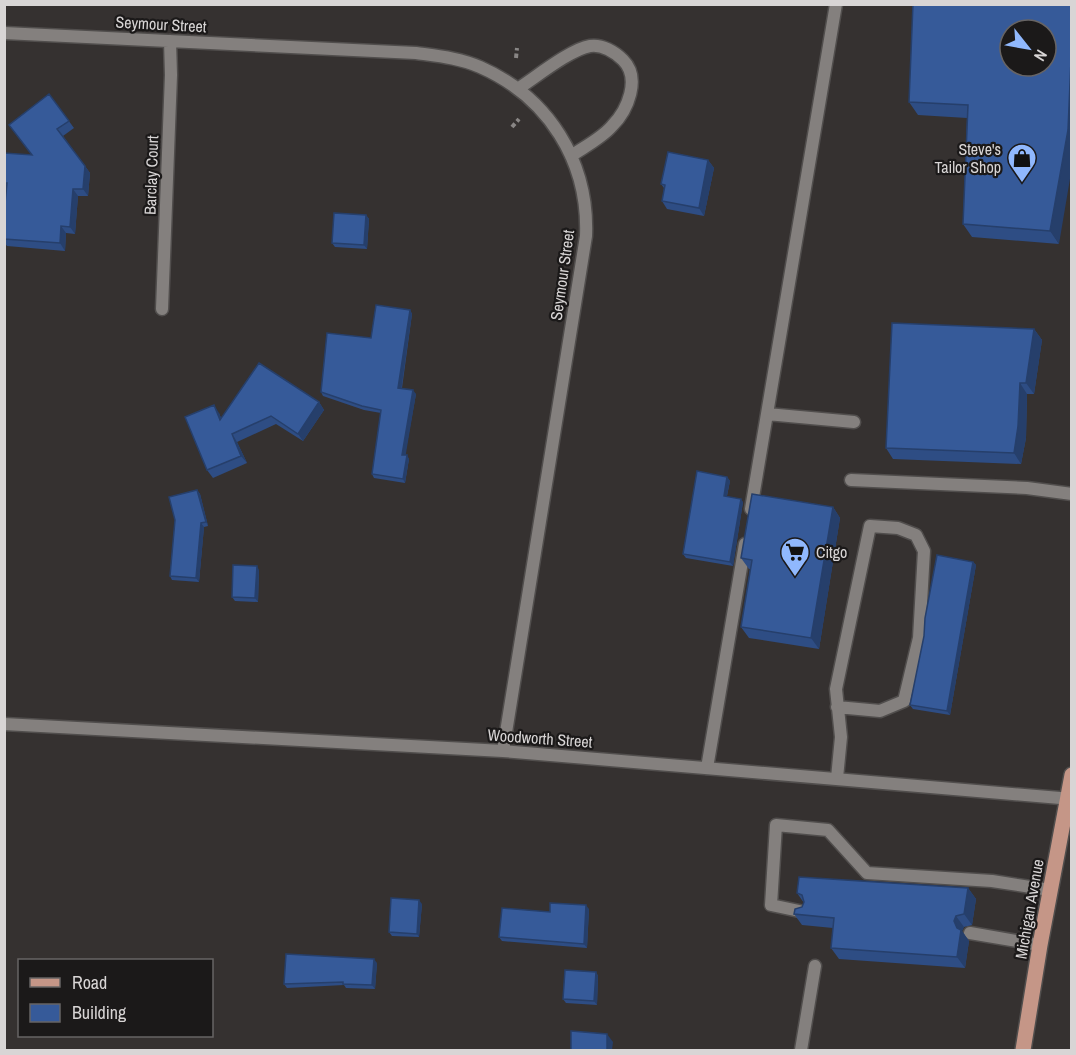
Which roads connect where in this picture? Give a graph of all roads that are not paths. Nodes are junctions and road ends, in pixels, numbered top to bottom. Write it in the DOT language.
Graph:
graph roads {
  1 [pos="836,4"];
  2 [pos="4,33"];
  3 [pos="170,41"];
  4 [pos="519,88"];
  5 [pos="571,156"];
  6 [pos="162,309"];
  7 [pos="767,414"];
  8 [pos="854,422"];
  9 [pos="851,480"];
  10 [pos="1071,494"];
  11 [pos="837,707"];
  12 [pos="4,723"];
  13 [pos="503,751"];
  14 [pos="707,768"];
  15 [pos="1071,775"];
  16 [pos="837,778"];
  17 [pos="1070,798"];
  18 [pos="1050,890"];
  19 [pos="804,912"];
  20 [pos="970,933"];
  21 [pos="1040,945"];
  22 [pos="815,966"];
  23 [pos="801,1050"];
  24 [pos="1023,1050"];
  1 -- 7 [label="street"];
  2 -- 3 [label="street, Seymour Street"];
  3 -- 4 [label="street, Seymour Street"];
  3 -- 6 [label="street, Barclay Court"];
  4 -- 5 [label="street, Seymour Street"];
  4 -- 5 [label="street"];
  5 -- 13 [label="street, Seymour Street"];
  7 -- 8 [label="street"];
  7 -- 14 [label="street"];
  9 -- 10 [label="street"];
  11 -- 11 [label="street"];
  11 -- 16 [label="street"];
  12 -- 13 [label="street, Woodworth Street"];
  13 -- 14 [label="street, Woodworth Street"];
  14 -- 16 [label="street, Woodworth Street"];
  15 -- 17 [label="main road, Michigan Avenue"];
  16 -- 17 [label="street, Woodworth Street"];
  17 -- 18 [label="main road, Michigan Avenue"];
  18 -- 19 [label="street"];
  18 -- 21 [label="main road, Michigan Avenue"];
  20 -- 21 [label="street"];
  21 -- 24 [label="main road, Michigan Avenue"];
  22 -- 23 [label="street"];
}
